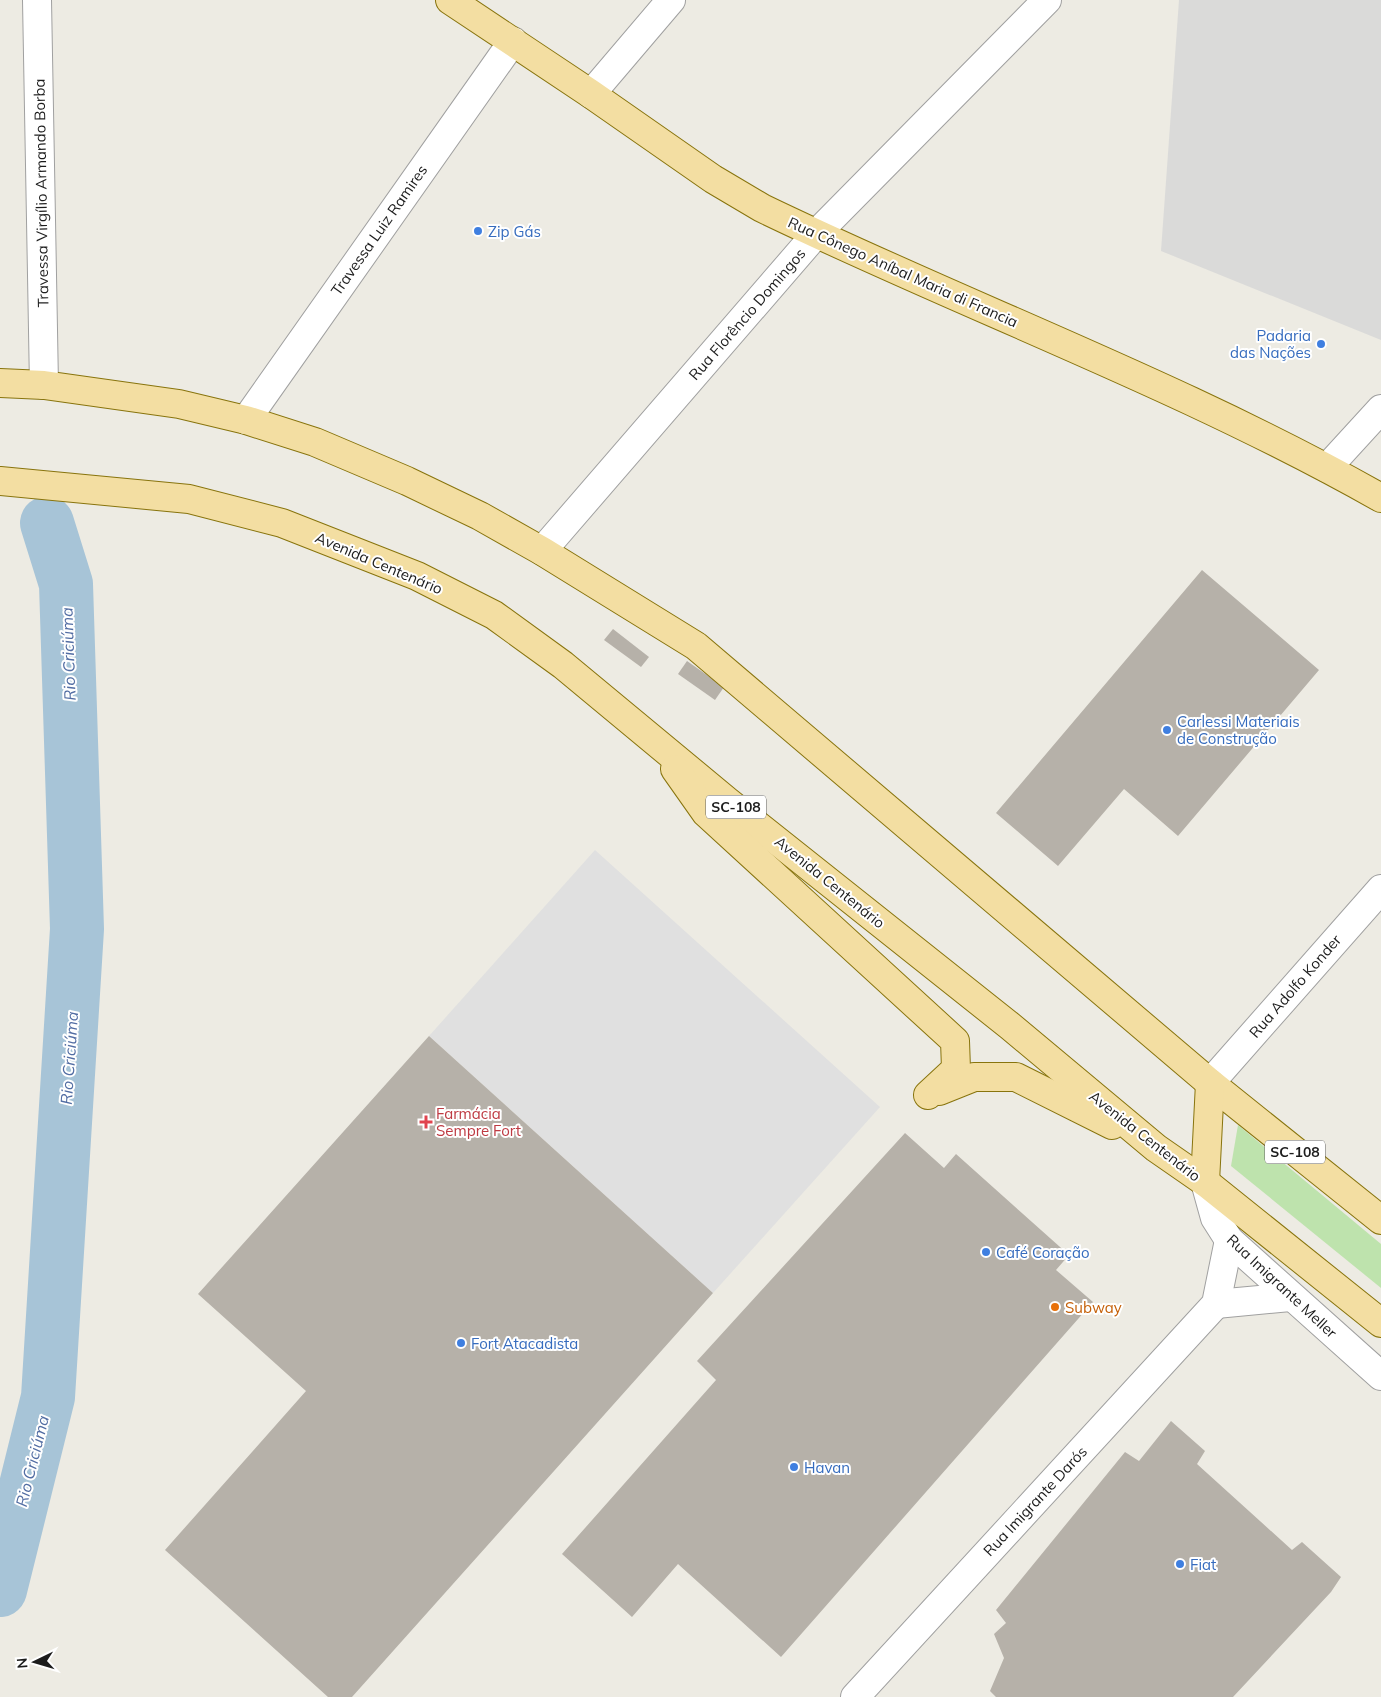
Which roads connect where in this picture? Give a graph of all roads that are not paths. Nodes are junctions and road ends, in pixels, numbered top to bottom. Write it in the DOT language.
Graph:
graph roads {
  1 [pos="37,0"];
  2 [pos="450,0"];
  3 [pos="671,0"];
  4 [pos="1047,0"];
  5 [pos="513,41"];
  6 [pos="591,94"];
  7 [pos="816,234"];
  8 [pos="0,383"];
  9 [pos="44,386"];
  10 [pos="1381,409"];
  11 [pos="246,420"];
  12 [pos="1327,468"];
  13 [pos="0,482"];
  14 [pos="1381,498"];
  15 [pos="542,551"];
  16 [pos="656,742"];
  17 [pos="1381,889"];
  18 [pos="1210,1083"];
  19 [pos="1156,1148"];
  20 [pos="1205,1182"];
  21 [pos="1381,1220"];
  22 [pos="1229,1240"];
  23 [pos="1290,1297"];
  24 [pos="1216,1304"];
  25 [pos="1381,1323"];
  26 [pos="1381,1376"];
  27 [pos="855,1697"];
  1 -- 9 [label="street, Travessa Virgílio Armando Borba"];
  2 -- 5 [label="main road, Rua Cônego Aníbal Maria di Francia"];
  3 -- 6 [label="street"];
  4 -- 7 [label="street, Rua Florêncio Domingos"];
  5 -- 6 [label="main road, Rua Cônego Aníbal Maria di Francia"];
  5 -- 11 [label="street, Travessa Luiz Ramires"];
  6 -- 7 [label="main road, Rua Cônego Aníbal Maria di Francia"];
  7 -- 12 [label="main road, Rua Cônego Aníbal Maria di Francia"];
  7 -- 15 [label="street, Rua Florêncio Domingos"];
  8 -- 9 [label="main road, SC-108"];
  9 -- 11 [label="main road, SC-108"];
  10 -- 12 [label="street"];
  11 -- 15 [label="main road, SC-108"];
  12 -- 14 [label="main road, Rua Cônego Aníbal Maria di Francia"];
  13 -- 16 [label="main road, Avenida Centenário / SC-108"];
  15 -- 18 [label="main road, SC-108"];
  16 -- 19 [label="main road, Avenida Centenário / SC-108"];
  16 -- 19 [label="main road"];
  17 -- 18 [label="street, Rua Adolfo Konder"];
  18 -- 20 [label="main road"];
  18 -- 21 [label="main road, SC-108"];
  19 -- 20 [label="main road, Avenida Centenário / SC-108"];
  20 -- 22 [label="street, Rua Imigrante Meller"];
  20 -- 25 [label="main road, Avenida Centenário / SC-108"];
  22 -- 23 [label="street, Rua Imigrante Meller"];
  22 -- 24 [label="street"];
  23 -- 24 [label="street"];
  23 -- 26 [label="street, Rua Imigrante Meller"];
  24 -- 27 [label="street, Rua Imigrante Darós"];
}
